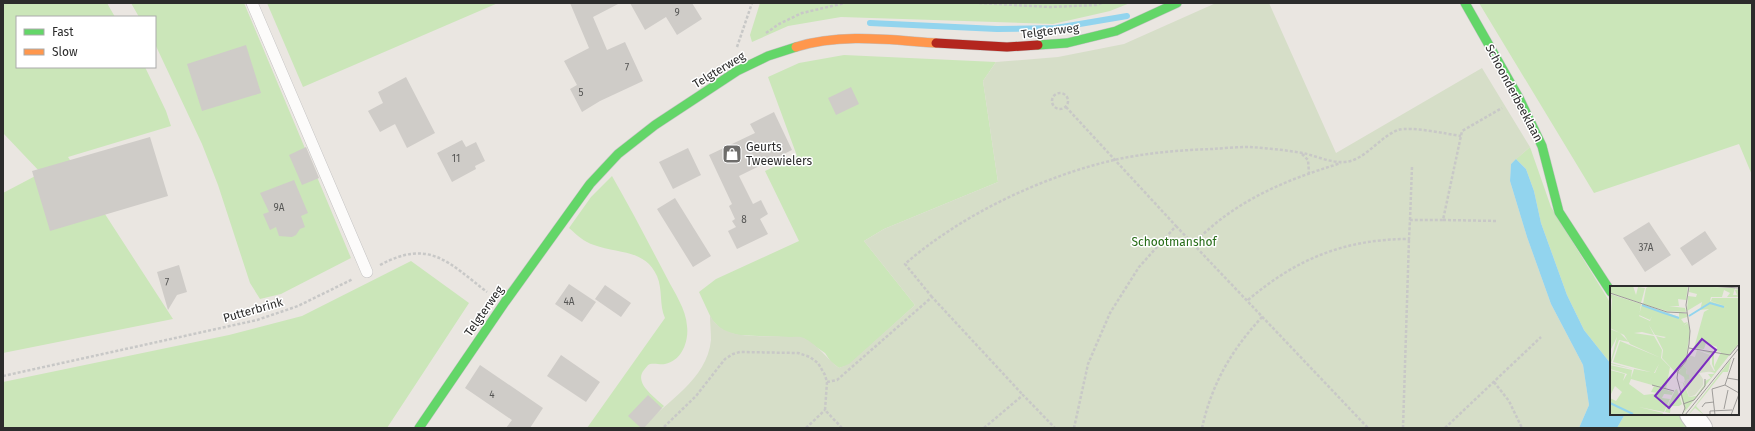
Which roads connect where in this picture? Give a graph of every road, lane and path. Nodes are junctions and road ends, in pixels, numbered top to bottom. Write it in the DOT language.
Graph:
graph roads {
  1 [pos="252,3"];
  2 [pos="752,3"];
  3 [pos="845,3"];
  4 [pos="980,3"];
  5 [pos="1102,3"];
  6 [pos="1177,3"];
  7 [pos="1465,3"];
  8 [pos="762,36"];
  9 [pos="735,52"];
  10 [pos="1519,98"];
  11 [pos="1066,107"];
  12 [pos="1461,136"];
  13 [pos="1302,153"];
  14 [pos="1114,160"];
  15 [pos="1343,162"];
  16 [pos="1412,167"];
  17 [pos="1309,173"];
  18 [pos="1410,220"];
  19 [pos="1443,220"];
  20 [pos="1498,221"];
  21 [pos="1176,226"];
  22 [pos="1409,239"];
  23 [pos="1193,244"];
  24 [pos="367,272"];
  25 [pos="1610,290"];
  26 [pos="489,293"];
  27 [pos="932,297"];
  28 [pos="1248,300"];
  29 [pos="1263,316"];
  30 [pos="1542,336"];
  31 [pos="3,376"];
  32 [pos="827,382"];
  33 [pos="1494,382"];
  34 [pos="1023,395"];
  35 [pos="826,410"];
  36 [pos="1692,415"];
  37 [pos="664,427"];
  38 [pos="419,428"];
  39 [pos="806,428"];
  40 [pos="842,428"];
  41 [pos="984,428"];
  42 [pos="1055,428"];
  43 [pos="1074,428"];
  44 [pos="1202,428"];
  45 [pos="1368,428"];
  46 [pos="1403,428"];
  47 [pos="1445,428"];
  48 [pos="1522,428"];
  49 [pos="1701,428"];
  1 -- 24 [label="lane"];
  2 -- 9 [label="path"];
  3 -- 8 [label="path"];
  4 -- 5 [label="path, Telgterweg"];
  6 -- 38 [label="street, Telgterweg"];
  7 -- 10 [label="street, Schoonderbeeklaan"];
  10 -- 12 [label="path"];
  10 -- 25 [label="street, Schoonderbeeklaan"];
  11 -- 11 [label="path"];
  11 -- 14 [label="path"];
  12 -- 15 [label="path"];
  12 -- 19 [label="path"];
  13 -- 14 [label="path"];
  13 -- 15 [label="path"];
  13 -- 17 [label="path"];
  14 -- 21 [label="path"];
  14 -- 27 [label="path"];
  15 -- 17 [label="path"];
  16 -- 18 [label="path"];
  17 -- 23 [label="path"];
  18 -- 19 [label="path"];
  18 -- 22 [label="path"];
  19 -- 20 [label="path"];
  21 -- 23 [label="path"];
  21 -- 43 [label="path"];
  22 -- 28 [label="path"];
  22 -- 46 [label="path"];
  23 -- 28 [label="path"];
  24 -- 26 [label="path, Putterbrink"];
  24 -- 31 [label="path, Putterbrink"];
  27 -- 32 [label="path"];
  27 -- 34 [label="path"];
  28 -- 29 [label="path"];
  29 -- 44 [label="path"];
  29 -- 45 [label="path"];
  30 -- 33 [label="path"];
  32 -- 35 [label="path"];
  32 -- 37 [label="path"];
  33 -- 47 [label="path"];
  33 -- 48 [label="path"];
  34 -- 41 [label="path"];
  34 -- 42 [label="path"];
  35 -- 39 [label="path"];
  35 -- 40 [label="path"];
  36 -- 49 [label="street"];
}
